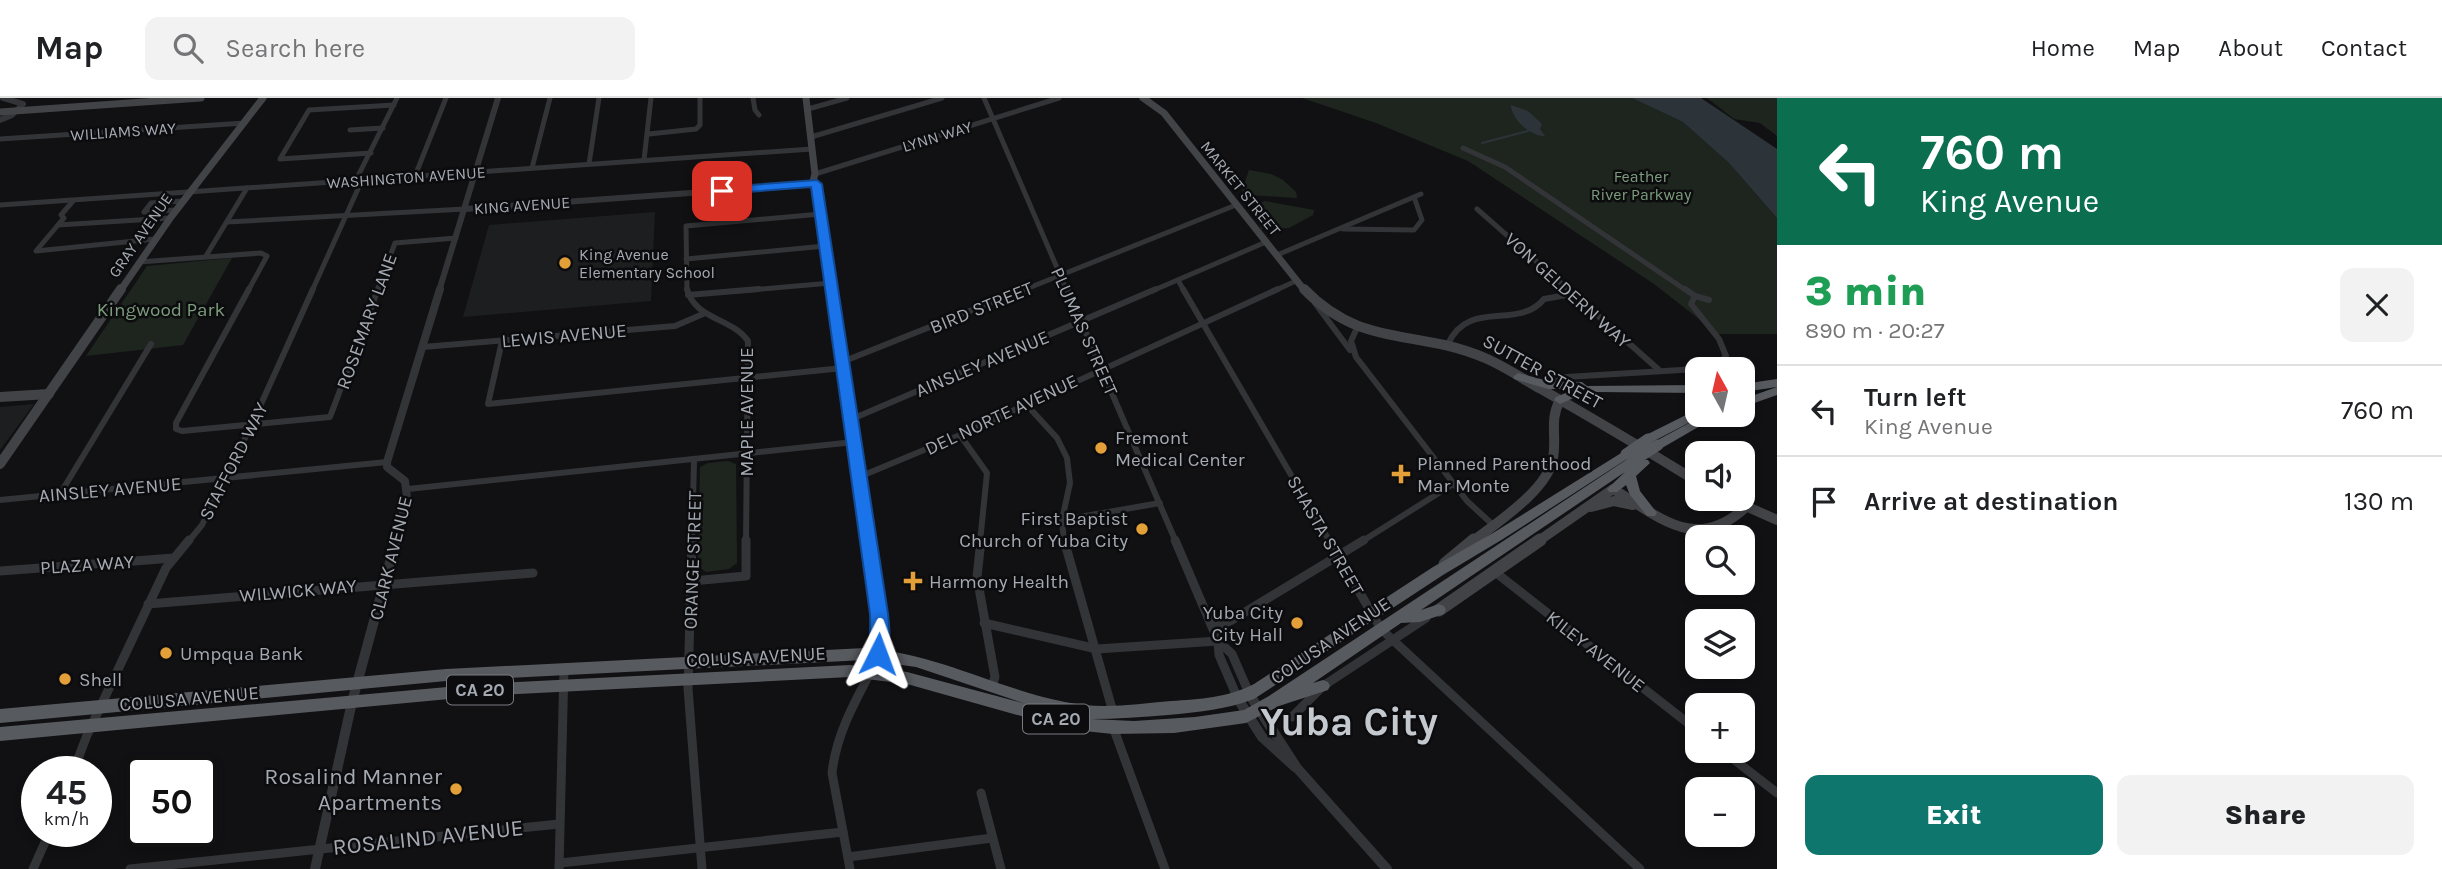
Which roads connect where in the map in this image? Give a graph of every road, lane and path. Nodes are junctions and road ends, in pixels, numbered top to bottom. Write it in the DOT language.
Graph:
graph roads {
  1 [pos="3,98"];
  2 [pos="201,98"];
  3 [pos="263,98"];
  4 [pos="397,98"];
  5 [pos="446,98"];
  6 [pos="498,98"];
  7 [pos="550,98"];
  8 [pos="598,98"];
  9 [pos="651,98"];
  10 [pos="700,98"];
  11 [pos="753,98"];
  12 [pos="806,98"];
  13 [pos="847,98"];
  14 [pos="942,98"];
  15 [pos="984,98"];
  16 [pos="1059,98"];
  17 [pos="1143,98"];
  18 [pos="394,105"];
  19 [pos="808,109"];
  20 [pos="18,111"];
  21 [pos="0,112"];
  22 [pos="759,115"];
  23 [pos="993,118"];
  24 [pos="0,120"];
  25 [pos="246,123"];
  26 [pos="383,128"];
  27 [pos="350,130"];
  28 [pos="649,134"];
  29 [pos="811,137"];
  30 [pos="0,139"];
  31 [pos="1463,148"];
  32 [pos="812,149"];
  33 [pos="371,153"];
  34 [pos="645,160"];
  35 [pos="589,164"];
  36 [pos="532,168"];
  37 [pos="476,172"];
  38 [pos="415,176"];
  39 [pos="816,179"];
  40 [pos="359,180"];
  41 [pos="247,188"];
  42 [pos="190,192"];
  43 [pos="1421,194"];
  44 [pos="1414,197"];
  45 [pos="73,201"];
  46 [pos="183,201"];
  47 [pos="0,205"];
  48 [pos="1236,205"];
  49 [pos="465,209"];
  50 [pos="1477,209"];
  51 [pos="173,214"];
  52 [pos="348,214"];
  53 [pos="821,214"];
  54 [pos="227,222"];
  55 [pos="58,225"];
  56 [pos="1340,228"];
  57 [pos="155,239"];
  58 [pos="456,239"];
  59 [pos="1266,242"];
  60 [pos="825,246"];
  61 [pos="1277,255"];
  62 [pos="206,256"];
  63 [pos="686,259"];
  64 [pos="139,262"];
  65 [pos="1059,275"];
  66 [pos="1178,280"];
  67 [pos="1296,281"];
  68 [pos="831,283"];
  69 [pos="1572,294"];
  70 [pos="688,295"];
  71 [pos="1695,296"];
  72 [pos="1313,300"];
  73 [pos="1709,300"];
  74 [pos="703,313"];
  75 [pos="1079,322"];
  76 [pos="1205,323"];
  77 [pos="1357,328"];
  78 [pos="502,341"];
  79 [pos="151,344"];
  80 [pos="1448,344"];
  81 [pos="423,347"];
  82 [pos="1356,357"];
  83 [pos="843,365"];
  84 [pos="1101,368"];
  85 [pos="1659,370"];
  86 [pos="748,377"];
  87 [pos="1518,377"];
  88 [pos="1550,378"];
  89 [pos="1777,383"];
  90 [pos="1755,386"];
  91 [pos="1597,388"];
  92 [pos="1685,389"];
  93 [pos="1755,391"];
  94 [pos="1777,391"];
  95 [pos="47,396"];
  96 [pos="0,397"];
  97 [pos="1755,399"];
  98 [pos="1560,400"];
  99 [pos="0,402"];
  100 [pos="1025,403"];
  101 [pos="852,419"];
  102 [pos="1685,422"];
  103 [pos="252,425"];
  104 [pos="1688,427"];
  105 [pos="960,435"];
  106 [pos="854,442"];
  107 [pos="1657,444"];
  108 [pos="746,455"];
  109 [pos="1636,459"];
  110 [pos="694,461"];
  111 [pos="387,462"];
  112 [pos="0,464"];
  113 [pos="1685,474"];
  114 [pos="1630,475"];
  115 [pos="859,477"];
  116 [pos="225,479"];
  117 [pos="1454,484"];
  118 [pos="408,489"];
  119 [pos="1613,489"];
  120 [pos="60,494"];
  121 [pos="0,500"];
  122 [pos="1160,503"];
  123 [pos="1585,509"];
  124 [pos="1741,511"];
  125 [pos="1755,511"];
  126 [pos="1651,513"];
  127 [pos="1062,520"];
  128 [pos="1777,520"];
  129 [pos="1492,524"];
  130 [pos="1339,555"];
  131 [pos="174,558"];
  132 [pos="0,571"];
  133 [pos="1438,571"];
  134 [pos="1495,572"];
  135 [pos="533,573"];
  136 [pos="692,581"];
  137 [pos="383,583"];
  138 [pos="148,604"];
  139 [pos="1439,610"];
  140 [pos="1371,614"];
  141 [pos="1398,618"];
  142 [pos="984,623"];
  143 [pos="1213,628"];
  144 [pos="1386,635"];
  145 [pos="1219,640"];
  146 [pos="1097,649"];
  147 [pos="878,654"];
  148 [pos="688,662"];
  149 [pos="564,668"];
  150 [pos="870,672"];
  151 [pos="688,679"];
  152 [pos="358,683"];
  153 [pos="563,685"];
  154 [pos="992,686"];
  155 [pos="1323,687"];
  156 [pos="974,696"];
  157 [pos="1244,696"];
  158 [pos="1274,701"];
  159 [pos="352,702"];
  160 [pos="99,708"];
  161 [pos="1252,713"];
  162 [pos="0,716"];
  163 [pos="1292,717"];
  164 [pos="1113,720"];
  165 [pos="1685,721"];
  166 [pos="91,726"];
  167 [pos="0,734"];
  168 [pos="79,756"];
  169 [pos="1738,763"];
  170 [pos="981,793"];
  171 [pos="1777,793"];
  172 [pos="559,824"];
  173 [pos="843,832"];
  174 [pos="992,838"];
  175 [pos="43,847"];
  176 [pos="701,847"];
  177 [pos="320,849"];
  178 [pos="848,857"];
  179 [pos="559,866"];
  180 [pos="33,869"];
  181 [pos="130,869"];
  182 [pos="315,869"];
  183 [pos="702,869"];
  184 [pos="850,869"];
  185 [pos="1001,869"];
  186 [pos="1165,869"];
  187 [pos="1387,869"];
  188 [pos="1640,869"];
  1 -- 20 [label="street"];
  2 -- 20 [label="main road"];
  3 -- 25 [label="main road, GRAY AVENUE"];
  4 -- 18 [label="street, STAFFORD WAY"];
  5 -- 38 [label="street"];
  6 -- 37 [label="street"];
  7 -- 36 [label="street"];
  8 -- 35 [label="street"];
  9 -- 28 [label="street"];
  10 -- 28 [label="street"];
  11 -- 22 [label="street"];
  12 -- 19 [label="main road"];
  13 -- 19 [label="street"];
  14 -- 29 [label="street"];
  15 -- 23 [label="street, PLUMAS STREET"];
  16 -- 23 [label="street, LYNN WAY"];
  17 -- 48 [label="main road, MARKET STREET"];
  18 -- 26 [label="street, STAFFORD WAY"];
  18 -- 33 [label="street"];
  19 -- 29 [label="main road"];
  20 -- 21 [label="main road"];
  20 -- 24 [label="street"];
  23 -- 39 [label="street, LYNN WAY"];
  23 -- 65 [label="street, PLUMAS STREET"];
  25 -- 30 [label="street, WILLIAMS WAY"];
  25 -- 42 [label="main road, GRAY AVENUE"];
  26 -- 27 [label="street"];
  26 -- 33 [label="street, STAFFORD WAY"];
  28 -- 34 [label="street"];
  29 -- 32 [label="main road"];
  31 -- 71 [label="street"];
  32 -- 34 [label="street, WASHINGTON AVENUE"];
  32 -- 39 [label="main road"];
  33 -- 40 [label="street, STAFFORD WAY"];
  34 -- 35 [label="street, WASHINGTON AVENUE"];
  35 -- 36 [label="street, WASHINGTON AVENUE"];
  36 -- 37 [label="street, WASHINGTON AVENUE"];
  37 -- 38 [label="street, WASHINGTON AVENUE"];
  37 -- 49 [label="street"];
  38 -- 40 [label="street, WASHINGTON AVENUE"];
  39 -- 49 [label="street, KING AVENUE"];
  39 -- 53 [label="main road"];
  40 -- 41 [label="street, WASHINGTON AVENUE"];
  40 -- 52 [label="street, STAFFORD WAY"];
  41 -- 42 [label="street, WASHINGTON AVENUE"];
  41 -- 54 [label="street"];
  42 -- 45 [label="street, WASHINGTON AVENUE"];
  42 -- 46 [label="main road, GRAY AVENUE"];
  43 -- 44 [label="street"];
  44 -- 56 [label="street"];
  44 -- 56 [label="street"];
  45 -- 47 [label="street, WASHINGTON AVENUE"];
  45 -- 55 [label="street"];
  46 -- 51 [label="main road, GRAY AVENUE"];
  46 -- 51 [label="street"];
  48 -- 59 [label="main road, MARKET STREET"];
  48 -- 65 [label="street, BIRD STREET"];
  49 -- 52 [label="street, KING AVENUE"];
  49 -- 58 [label="street"];
  50 -- 69 [label="street, VON GELDERN WAY"];
  51 -- 55 [label="street"];
  51 -- 57 [label="main road, GRAY AVENUE"];
  52 -- 54 [label="street, KING AVENUE"];
  52 -- 103 [label="street, STAFFORD WAY"];
  53 -- 60 [label="main road"];
  53 -- 63 [label="street"];
  54 -- 62 [label="street"];
  55 -- 57 [label="street"];
  56 -- 61 [label="street"];
  57 -- 64 [label="main road, GRAY AVENUE"];
  58 -- 81 [label="street"];
  58 -- 103 [label="street, ROSEMARY LANE"];
  59 -- 61 [label="main road, MARKET STREET"];
  59 -- 66 [label="street, AINSLEY AVENUE"];
  60 -- 63 [label="street"];
  60 -- 68 [label="main road"];
  61 -- 67 [label="main road, MARKET STREET"];
  62 -- 64 [label="street"];
  62 -- 103 [label="street"];
  63 -- 70 [label="street"];
  64 -- 95 [label="main road, GRAY AVENUE"];
  65 -- 75 [label="street, PLUMAS STREET"];
  65 -- 83 [label="street, BIRD STREET"];
  66 -- 75 [label="street, AINSLEY AVENUE"];
  66 -- 76 [label="street, SHASTA STREET"];
  67 -- 72 [label="main road, MARKET STREET"];
  67 -- 76 [label="street, DEL NORTE AVENUE"];
  68 -- 70 [label="street"];
  68 -- 83 [label="main road"];
  69 -- 80 [label="street"];
  69 -- 85 [label="street, VON GELDERN WAY"];
  70 -- 74 [label="street, MAPLE AVENUE"];
  71 -- 73 [label="street"];
  71 -- 85 [label="street"];
  72 -- 77 [label="main road, MARKET STREET"];
  72 -- 82 [label="street, MARKET STREET"];
  74 -- 78 [label="street, LEWIS AVENUE"];
  74 -- 86 [label="street, MAPLE AVENUE"];
  75 -- 84 [label="street, PLUMAS STREET"];
  75 -- 101 [label="street, AINSLEY AVENUE"];
  76 -- 84 [label="street, DEL NORTE AVENUE"];
  76 -- 130 [label="street, SHASTA STREET"];
  77 -- 80 [label="main road, SUTTER STREET"];
  77 -- 82 [label="street"];
  78 -- 81 [label="street, LEWIS AVENUE"];
  78 -- 86 [label="street, BIRD STREET"];
  79 -- 120 [label="street"];
  80 -- 87 [label="main road, SUTTER STREET"];
  81 -- 111 [label="street"];
  82 -- 117 [label="street, MARKET STREET"];
  83 -- 86 [label="street, BIRD STREET"];
  83 -- 101 [label="main road"];
  84 -- 100 [label="street, DEL NORTE AVENUE"];
  84 -- 122 [label="street, PLUMAS STREET"];
  85 -- 88 [label="street"];
  86 -- 108 [label="street, MAPLE AVENUE"];
  87 -- 91 [label="highway"];
  87 -- 98 [label="main road, SUTTER STREET"];
  89 -- 90 [label="highway"];
  89 -- 93 [label="highway"];
  91 -- 92 [label="highway"];
  91 -- 98 [label="highway"];
  94 -- 97 [label="highway"];
  95 -- 96 [label="main road"];
  95 -- 99 [label="main road"];
  95 -- 112 [label="main road, GRAY AVENUE"];
  98 -- 113 [label="main road, SUTTER STREET"];
  98 -- 129 [label="main road"];
  100 -- 105 [label="street, DEL NORTE AVENUE"];
  100 -- 127 [label="street"];
  101 -- 106 [label="main road"];
  102 -- 107 [label="highway, COLUSA AVENUE / CA 20"];
  103 -- 116 [label="street, STAFFORD WAY"];
  104 -- 107 [label="highway"];
  105 -- 115 [label="street, DEL NORTE AVENUE"];
  105 -- 142 [label="street"];
  106 -- 108 [label="street"];
  106 -- 115 [label="main road"];
  107 -- 109 [label="highway"];
  107 -- 109 [label="highway, COLUSA AVENUE / CA 20, bridge"];
  108 -- 110 [label="street"];
  108 -- 136 [label="street, MAPLE AVENUE"];
  109 -- 114 [label="highway"];
  109 -- 133 [label="highway, COLUSA AVENUE / CA 20"];
  109 -- 141 [label="highway, COLUSA AVENUE / CA 20"];
  110 -- 118 [label="street"];
  110 -- 136 [label="street, ORANGE STREET"];
  111 -- 116 [label="street, AINSLEY AVENUE"];
  111 -- 118 [label="street, CLARK AVENUE"];
  114 -- 119 [label="highway"];
  114 -- 126 [label="highway"];
  115 -- 147 [label="main road"];
  116 -- 120 [label="street, AINSLEY AVENUE"];
  116 -- 131 [label="street, STAFFORD WAY"];
  117 -- 129 [label="street, MARKET STREET"];
  117 -- 130 [label="street"];
  118 -- 137 [label="street, CLARK AVENUE"];
  119 -- 123 [label="main road, COLUSA AVENUE"];
  119 -- 126 [label="main road"];
  120 -- 121 [label="street, AINSLEY AVENUE"];
  122 -- 127 [label="street"];
  122 -- 143 [label="street, PLUMAS STREET"];
  123 -- 126 [label="main road"];
  123 -- 134 [label="main road, COLUSA AVENUE"];
  124 -- 126 [label="main road"];
  125 -- 128 [label="main road"];
  127 -- 146 [label="street"];
  129 -- 133 [label="main road"];
  130 -- 140 [label="street, SHASTA STREET"];
  130 -- 143 [label="street"];
  131 -- 132 [label="street, PLAZA WAY"];
  131 -- 138 [label="street, STAFFORD WAY"];
  133 -- 140 [label="highway, COLUSA AVENUE / CA 20"];
  134 -- 139 [label="main road, COLUSA AVENUE"];
  134 -- 165 [label="street, KILEY AVENUE"];
  135 -- 137 [label="street, WILWICK WAY"];
  136 -- 148 [label="street, ORANGE STREET"];
  137 -- 138 [label="street, WILWICK WAY"];
  137 -- 152 [label="street, CLARK AVENUE"];
  138 -- 160 [label="street, STAFFORD WAY"];
  139 -- 141 [label="highway"];
  139 -- 144 [label="street, COLUSA AVENUE"];
  140 -- 144 [label="street, SHASTA STREET"];
  140 -- 157 [label="highway, COLUSA AVENUE / CA 20"];
  141 -- 144 [label="highway, COLUSA AVENUE / CA 20"];
  142 -- 146 [label="street"];
  142 -- 154 [label="street"];
  143 -- 145 [label="street, PLUMAS STREET"];
  144 -- 155 [label="street, COLUSA AVENUE"];
  144 -- 158 [label="highway, COLUSA AVENUE / CA 20"];
  144 -- 188 [label="street, SHASTA STREET"];
  145 -- 146 [label="street"];
  145 -- 157 [label="street, PLUMAS STREET"];
  146 -- 164 [label="street"];
  147 -- 148 [label="highway, COLUSA AVENUE / CA 20"];
  147 -- 150 [label="main road"];
  147 -- 154 [label="highway, COLUSA AVENUE / CA 20"];
  148 -- 149 [label="highway, COLUSA AVENUE / CA 20"];
  148 -- 151 [label="street, ORANGE STREET"];
  149 -- 152 [label="highway, COLUSA AVENUE / CA 20"];
  149 -- 153 [label="street"];
  150 -- 151 [label="highway, COLUSA AVENUE / CA 20"];
  150 -- 156 [label="highway, COLUSA AVENUE / CA 20"];
  150 -- 173 [label="street"];
  151 -- 153 [label="highway, COLUSA AVENUE / CA 20"];
  151 -- 176 [label="street, ORANGE STREET"];
  152 -- 159 [label="street, CLARK AVENUE"];
  152 -- 160 [label="highway, COLUSA AVENUE / CA 20"];
  153 -- 159 [label="highway, COLUSA AVENUE / CA 20"];
  153 -- 172 [label="street"];
  154 -- 156 [label="highway"];
  154 -- 164 [label="highway, COLUSA AVENUE / CA 20"];
  155 -- 158 [label="highway"];
  155 -- 163 [label="street, COLUSA AVENUE"];
  156 -- 164 [label="highway, COLUSA AVENUE / CA 20"];
  157 -- 161 [label="street, PLUMAS STREET"];
  157 -- 164 [label="highway, COLUSA AVENUE / CA 20"];
  158 -- 161 [label="highway, COLUSA AVENUE / CA 20"];
  159 -- 166 [label="highway, COLUSA AVENUE / CA 20"];
  159 -- 177 [label="street, CLARK AVENUE"];
  160 -- 162 [label="highway, COLUSA AVENUE / CA 20"];
  160 -- 166 [label="street, STAFFORD WAY"];
  161 -- 164 [label="highway, COLUSA AVENUE / CA 20"];
  161 -- 187 [label="street, PLUMAS STREET"];
  164 -- 186 [label="street"];
  166 -- 167 [label="highway, COLUSA AVENUE / CA 20"];
  166 -- 168 [label="street, STAFFORD WAY"];
  169 -- 171 [label="street"];
  170 -- 174 [label="street"];
  172 -- 177 [label="street, ROSALIND AVENUE"];
  172 -- 179 [label="street"];
  173 -- 176 [label="street"];
  173 -- 178 [label="street"];
  174 -- 178 [label="street"];
  174 -- 185 [label="street"];
  175 -- 180 [label="street"];
  176 -- 179 [label="street"];
  176 -- 183 [label="street, ORANGE STREET"];
  177 -- 181 [label="street, ROSALIND AVENUE"];
  177 -- 182 [label="street, CLARK AVENUE"];
  178 -- 184 [label="street"];
}
